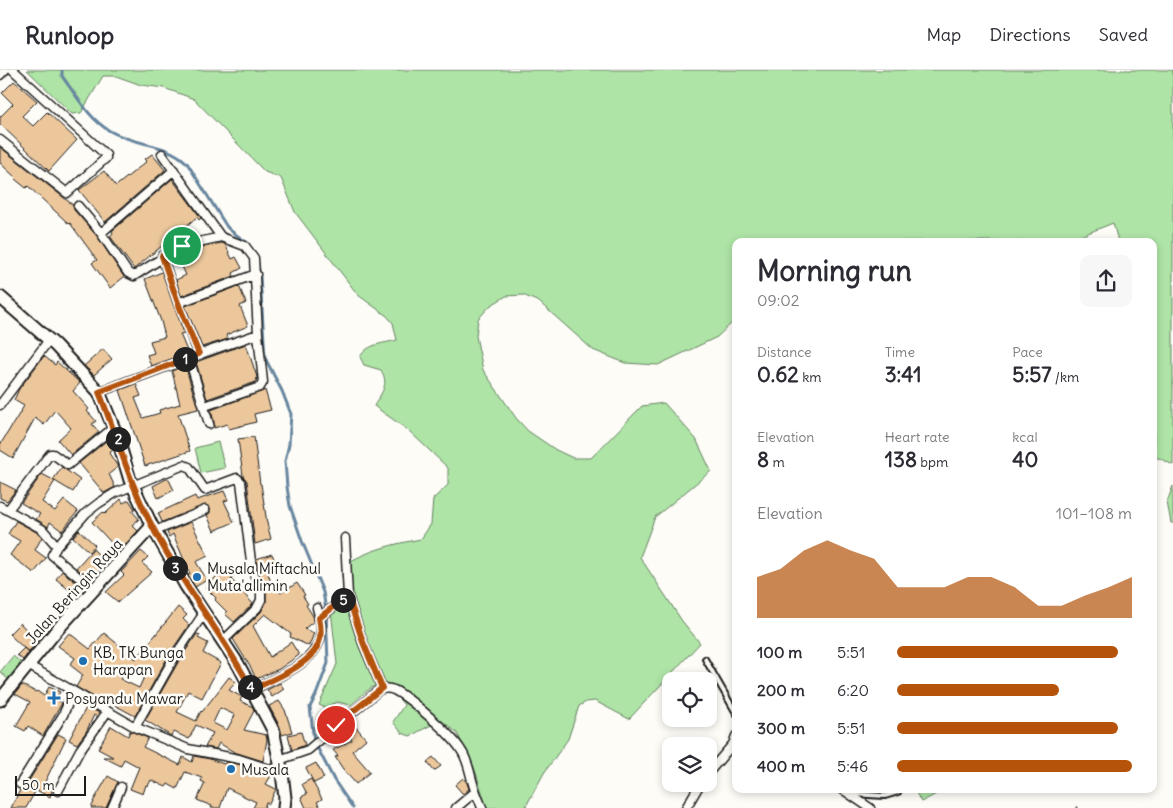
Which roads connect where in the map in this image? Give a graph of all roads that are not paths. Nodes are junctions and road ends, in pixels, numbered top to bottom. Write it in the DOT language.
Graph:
graph roads {
  1 [pos="5,70"];
  2 [pos="13,70"];
  3 [pos="0,75"];
  4 [pos="0,140"];
  5 [pos="162,154"];
  6 [pos="174,170"];
  7 [pos="78,206"];
  8 [pos="101,233"];
  9 [pos="221,236"];
  10 [pos="162,256"];
  11 [pos="256,274"];
  12 [pos="0,297"];
  13 [pos="178,303"];
  14 [pos="258,334"];
  15 [pos="50,340"];
  16 [pos="199,354"];
  17 [pos="190,358"];
  18 [pos="99,392"];
  19 [pos="0,405"];
  20 [pos="205,406"];
  21 [pos="209,424"];
  22 [pos="114,428"];
  23 [pos="133,486"];
  24 [pos="0,506"];
  25 [pos="8,510"];
  26 [pos="205,510"];
  27 [pos="153,529"];
  28 [pos="345,538"];
  29 [pos="57,546"];
  30 [pos="94,590"];
  31 [pos="348,596"];
  32 [pos="317,608"];
  33 [pos="204,613"];
  34 [pos="321,617"];
  35 [pos="223,641"];
  36 [pos="705,659"];
  37 [pos="28,665"];
  38 [pos="382,688"];
  39 [pos="252,690"];
  40 [pos="73,692"];
  41 [pos="0,700"];
  42 [pos="732,706"];
  43 [pos="107,712"];
  44 [pos="135,727"];
  45 [pos="732,744"];
  46 [pos="279,760"];
  47 [pos="717,762"];
  48 [pos="282,773"];
  49 [pos="20,784"];
  50 [pos="121,787"];
  51 [pos="58,791"];
  52 [pos="475,792"];
  53 [pos="695,792"];
  54 [pos="895,793"];
  55 [pos="850,794"];
  56 [pos="112,808"];
  57 [pos="284,808"];
  58 [pos="456,808"];
  59 [pos="482,808"];
  60 [pos="686,808"];
  61 [pos="870,808"];
  1 -- 3 [label="street"];
  2 -- 4 [label="street"];
  5 -- 6 [label="street"];
  6 -- 8 [label="street"];
  6 -- 9 [label="street"];
  7 -- 8 [label="street"];
  8 -- 10 [label="street"];
  9 -- 10 [label="street"];
  9 -- 11 [label="street"];
  10 -- 13 [label="street"];
  11 -- 13 [label="street"];
  11 -- 14 [label="street"];
  12 -- 15 [label="street"];
  13 -- 16 [label="street"];
  14 -- 16 [label="street"];
  14 -- 20 [label="street"];
  15 -- 18 [label="street"];
  15 -- 19 [label="street"];
  16 -- 17 [label="street"];
  17 -- 18 [label="street"];
  17 -- 20 [label="street"];
  18 -- 22 [label="street"];
  20 -- 21 [label="street"];
  22 -- 23 [label="street"];
  22 -- 25 [label="street"];
  23 -- 27 [label="street"];
  23 -- 29 [label="street"];
  23 -- 35 [label="street"];
  24 -- 25 [label="street"];
  25 -- 29 [label="street"];
  26 -- 27 [label="street"];
  27 -- 30 [label="street, Jalan Beringin Raya"];
  27 -- 33 [label="street"];
  28 -- 31 [label="street"];
  29 -- 30 [label="street"];
  30 -- 37 [label="street, Jalan Beringin Raya"];
  31 -- 34 [label="street"];
  31 -- 38 [label="street"];
  32 -- 34 [label="street"];
  33 -- 35 [label="street"];
  33 -- 44 [label="street"];
  34 -- 39 [label="street"];
  35 -- 39 [label="street"];
  36 -- 42 [label="lane"];
  37 -- 40 [label="street"];
  37 -- 41 [label="street, Jalan Beringin Raya"];
  38 -- 46 [label="street"];
  38 -- 52 [label="street"];
  39 -- 46 [label="street"];
  40 -- 43 [label="street"];
  40 -- 49 [label="street"];
  43 -- 44 [label="street"];
  43 -- 51 [label="street"];
  44 -- 48 [label="street"];
  45 -- 47 [label="street"];
  46 -- 48 [label="street"];
  48 -- 57 [label="street"];
  50 -- 56 [label="street"];
  52 -- 58 [label="street"];
  52 -- 59 [label="street"];
  53 -- 60 [label="street"];
  54 -- 55 [label="lane"];
  55 -- 61 [label="street"];
}
